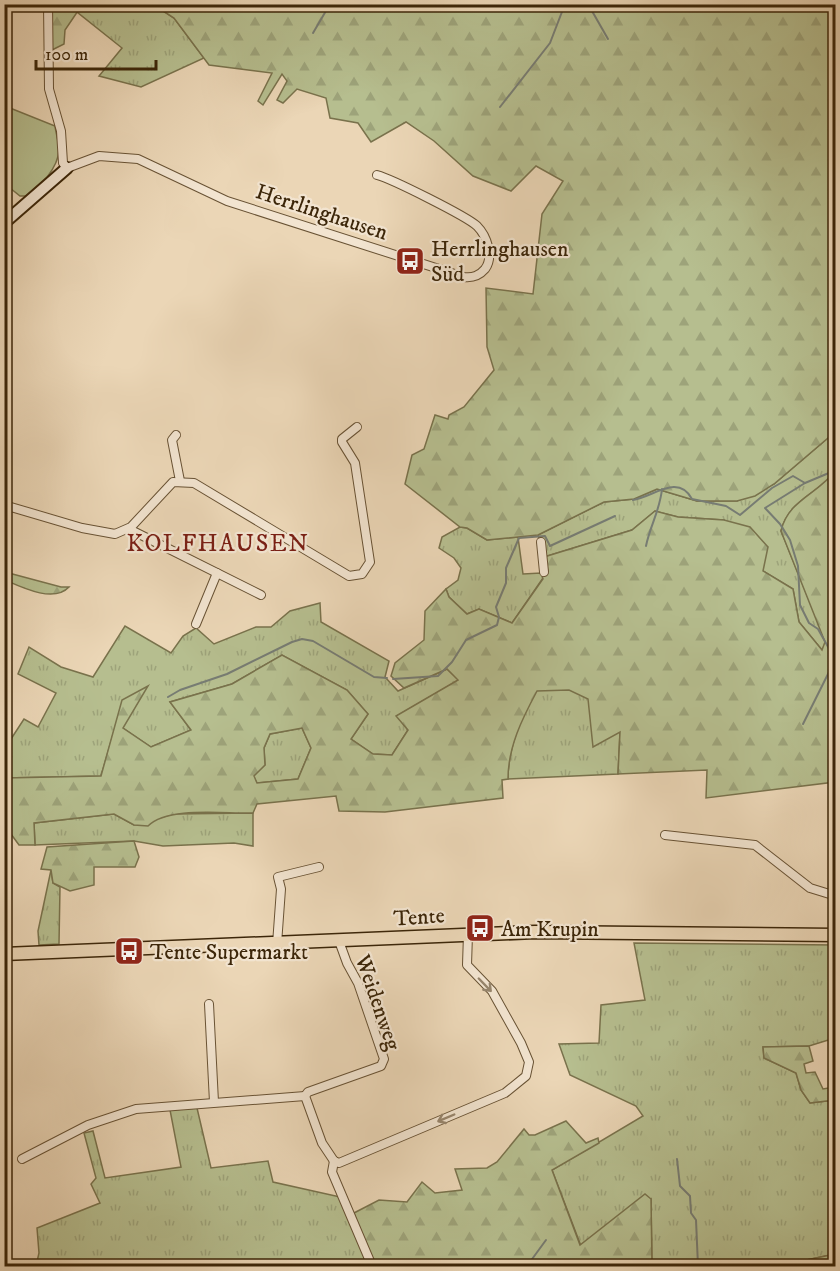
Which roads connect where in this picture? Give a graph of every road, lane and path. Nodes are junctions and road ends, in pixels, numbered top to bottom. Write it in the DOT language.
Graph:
graph roads {
  1 [pos="48,4"];
  2 [pos="67,168"];
  3 [pos="377,175"];
  4 [pos="4,223"];
  5 [pos="357,427"];
  6 [pos="176,435"];
  7 [pos="180,481"];
  8 [pos="4,505"];
  9 [pos="129,529"];
  10 [pos="541,542"];
  11 [pos="544,572"];
  12 [pos="217,573"];
  13 [pos="261,595"];
  14 [pos="196,624"];
  15 [pos="665,835"];
  16 [pos="319,867"];
  17 [pos="836,897"];
  18 [pos="468,934"];
  19 [pos="836,935"];
  20 [pos="339,941"];
  21 [pos="277,944"];
  22 [pos="4,954"];
  23 [pos="209,1004"];
  24 [pos="305,1096"];
  25 [pos="214,1102"];
  26 [pos="22,1159"];
  27 [pos="334,1161"];
  28 [pos="372,1266"];
  1 -- 2 [label="street"];
  2 -- 3 [label="street, Herrlinghausen"];
  2 -- 4 [label="street, Herrlinghausen"];
  5 -- 7 [label="street"];
  6 -- 7 [label="street"];
  7 -- 9 [label="street"];
  8 -- 9 [label="street"];
  9 -- 12 [label="street"];
  10 -- 11 [label="street"];
  12 -- 13 [label="street"];
  12 -- 14 [label="street"];
  15 -- 17 [label="street"];
  16 -- 21 [label="street"];
  18 -- 19 [label="main road, Tente"];
  18 -- 20 [label="main road, Tente"];
  18 -- 27 [label="street, one-way"];
  20 -- 21 [label="main road, Tente"];
  20 -- 24 [label="street, Weidenweg"];
  21 -- 22 [label="main road, Tente"];
  23 -- 25 [label="street"];
  24 -- 25 [label="street, Weidenweg"];
  24 -- 27 [label="street"];
  25 -- 26 [label="street, Weidenweg"];
  27 -- 28 [label="street"];
}
